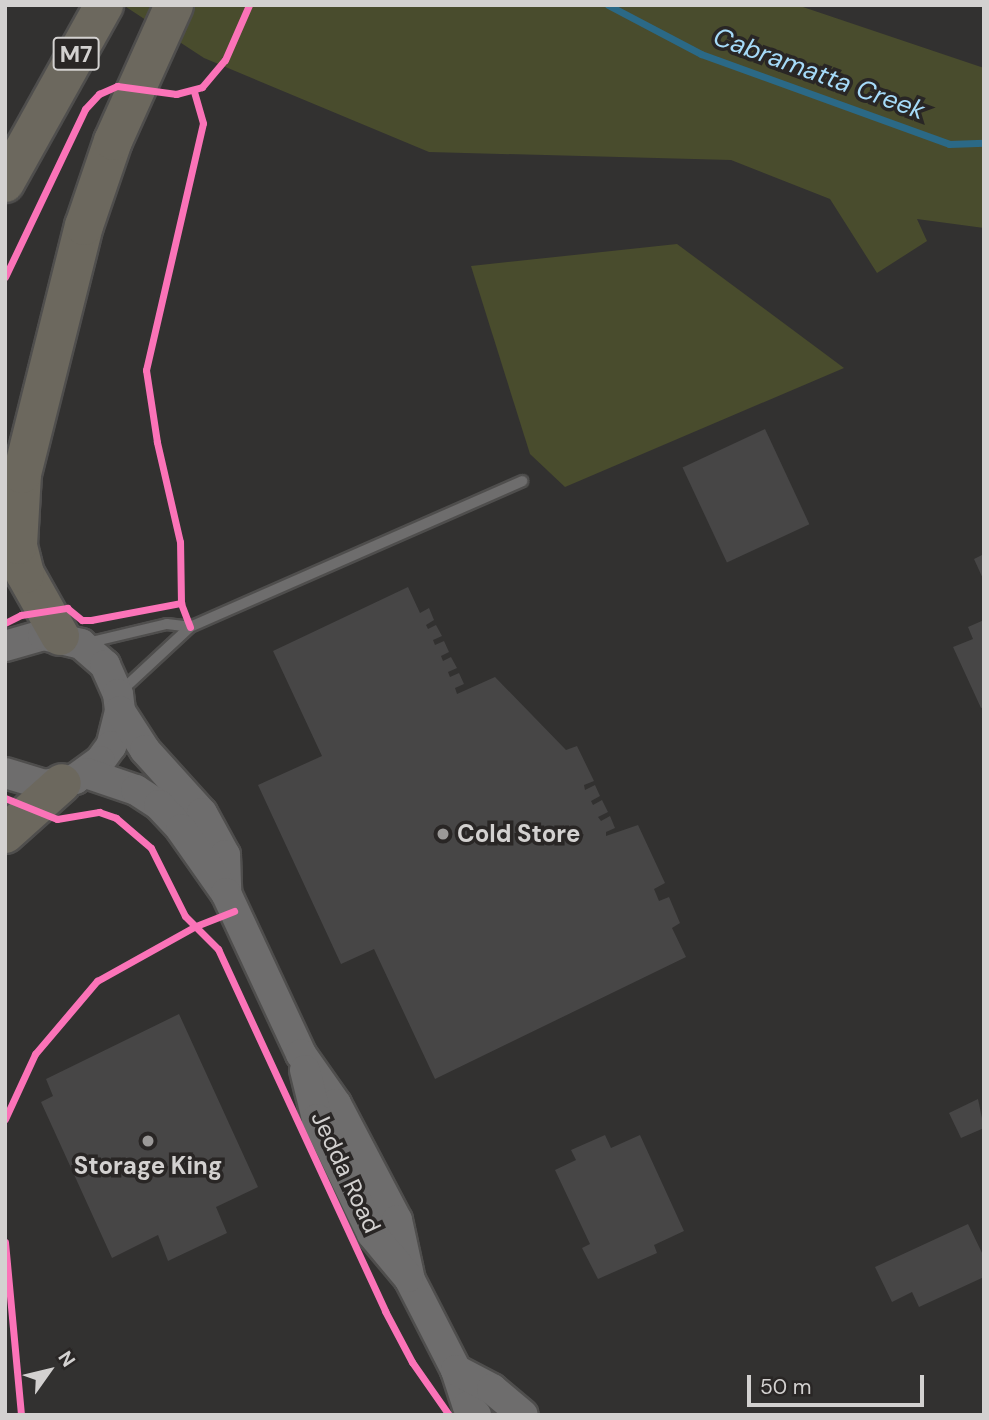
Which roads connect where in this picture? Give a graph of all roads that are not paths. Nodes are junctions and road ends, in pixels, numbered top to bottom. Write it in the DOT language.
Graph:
graph roads {
  1 [pos="104,5"];
  2 [pos="174,5"];
  3 [pos="5,183"];
  4 [pos="522,481"];
  5 [pos="190,627"];
  6 [pos="70,640"];
  7 [pos="5,646"];
  8 [pos="119,703"];
  9 [pos="5,773"];
  10 [pos="74,778"];
  11 [pos="5,834"];
  12 [pos="226,893"];
  13 [pos="456,1370"];
  14 [pos="476,1415"];
  15 [pos="523,1415"];
  1 -- 3 [label="highway, M7"];
  2 -- 6 [label="highway"];
  4 -- 5 [label="lane"];
  5 -- 6 [label="lane"];
  5 -- 8 [label="lane"];
  6 -- 7 [label="main road"];
  6 -- 8 [label="main road, Jedda Road"];
  8 -- 10 [label="main road"];
  8 -- 12 [label="main road, Jedda Road"];
  9 -- 10 [label="main road, Jedda Road"];
  10 -- 11 [label="highway"];
  10 -- 12 [label="main road, Jedda Road"];
  12 -- 13 [label="main road, Jedda Road"];
  13 -- 14 [label="main road, Jedda Road"];
  13 -- 15 [label="main road"];
}
